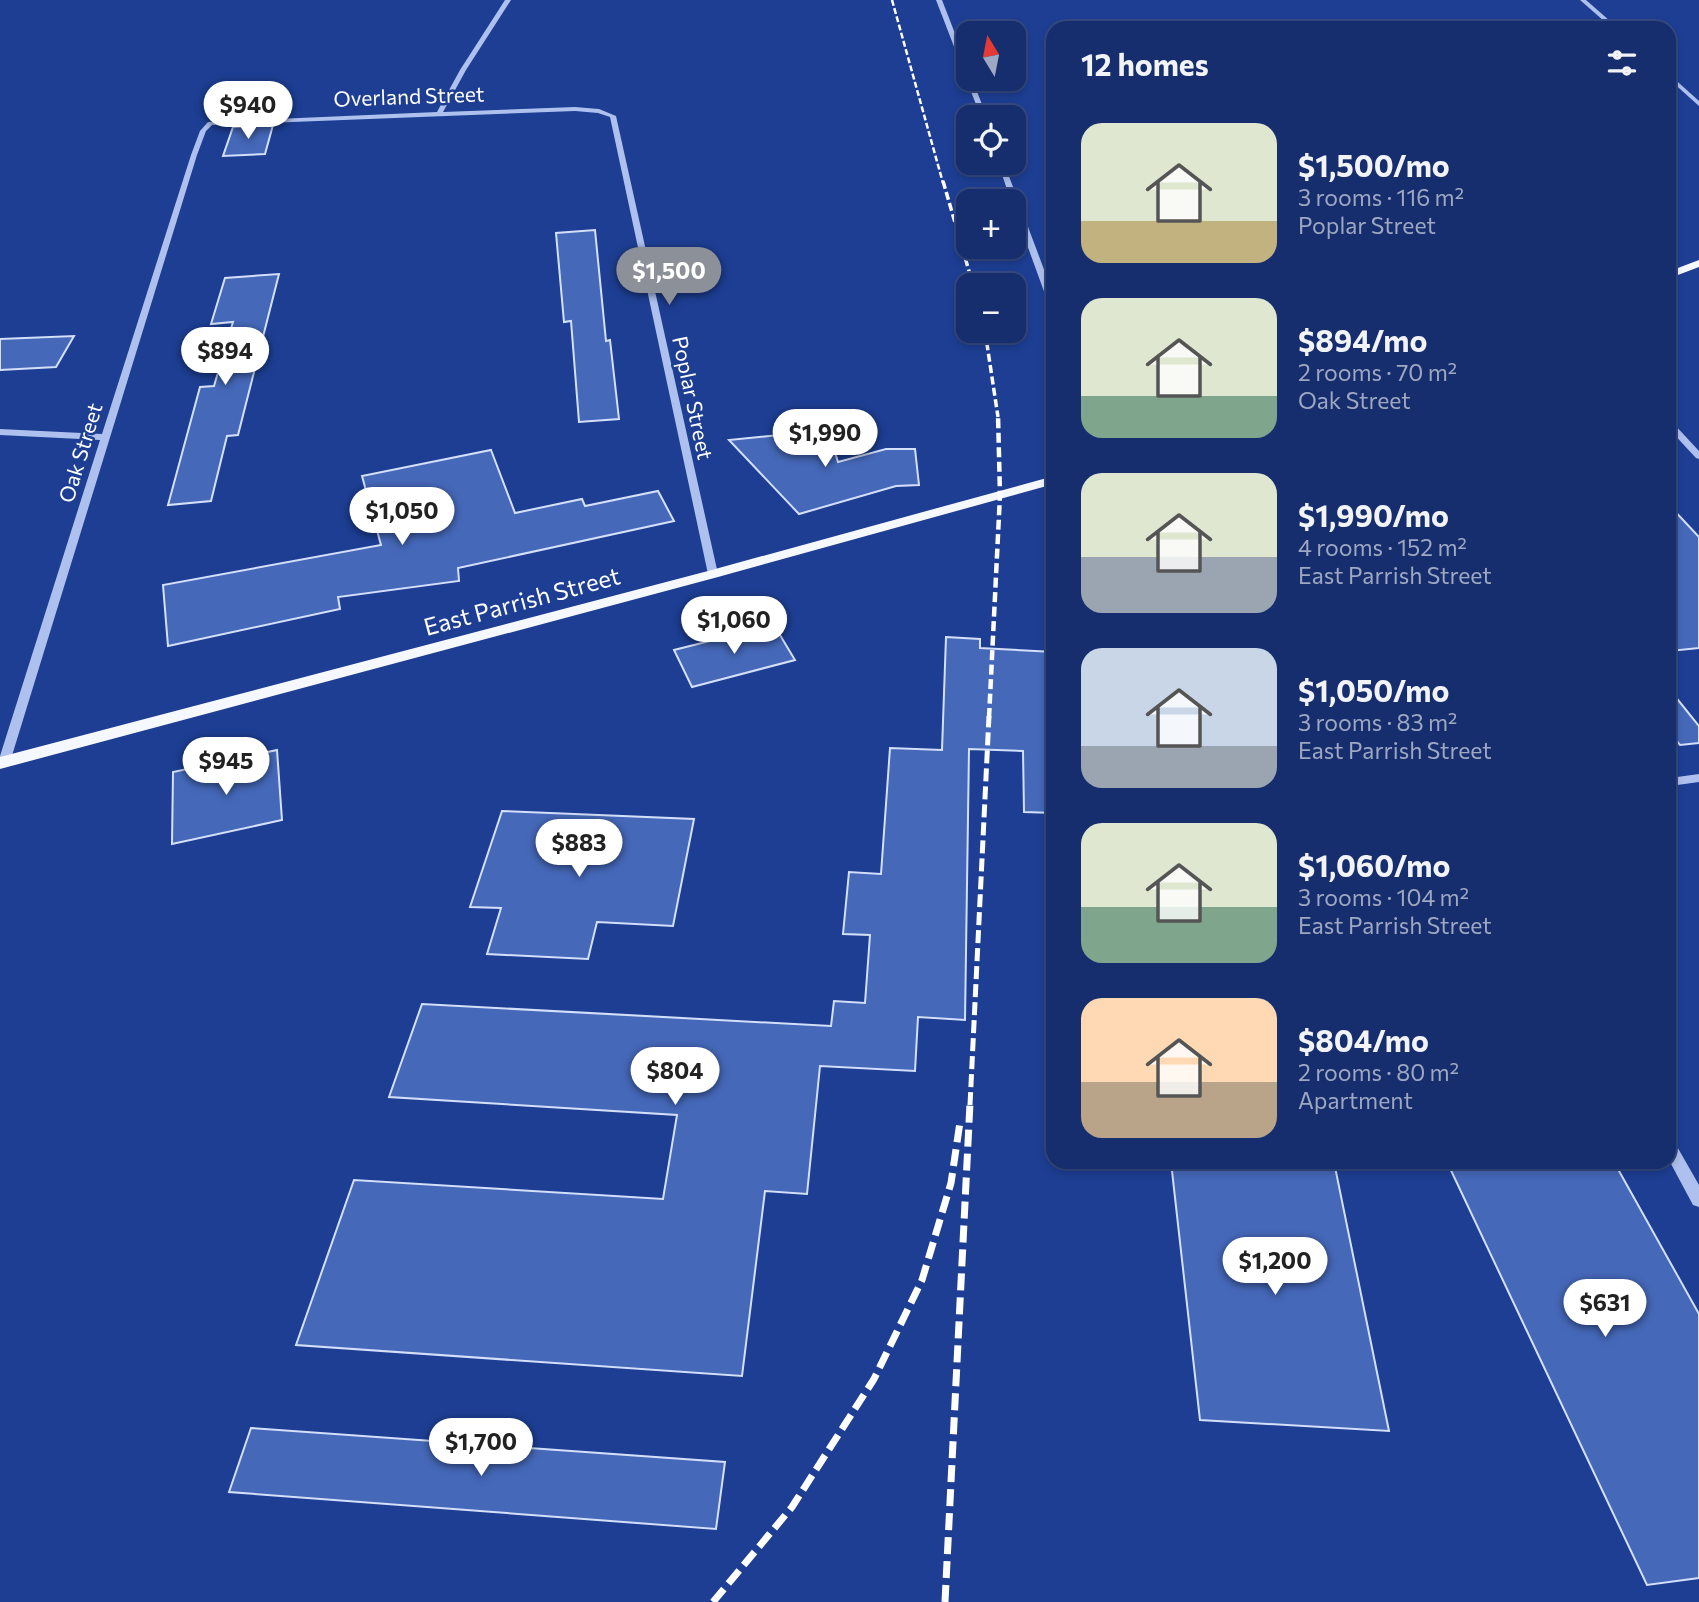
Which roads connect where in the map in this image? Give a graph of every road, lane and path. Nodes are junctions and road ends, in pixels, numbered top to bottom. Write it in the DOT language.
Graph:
graph roads {
  1 [pos="508,0"];
  2 [pos="939,0"];
  3 [pos="1583,0"];
  4 [pos="1607,21"];
  5 [pos="956,45"];
  6 [pos="1676,83"];
  7 [pos="1699,104"];
  8 [pos="561,110"];
  9 [pos="439,114"];
  10 [pos="194,155"];
  11 [pos="1005,175"];
  12 [pos="1699,263"];
  13 [pos="1676,273"];
  14 [pos="1046,285"];
  15 [pos="1676,431"];
  16 [pos="0,432"];
  17 [pos="104,437"];
  18 [pos="1699,456"];
  19 [pos="1046,482"];
  20 [pos="713,574"];
  21 [pos="2,763"];
  22 [pos="1699,778"];
  23 [pos="1676,781"];
  24 [pos="1676,1159"];
  25 [pos="1699,1200"];
  1 -- 9 [label="street"];
  2 -- 5 [label="street"];
  3 -- 4 [label="street"];
  6 -- 7 [label="street"];
  8 -- 9 [label="street, Overland Street"];
  8 -- 20 [label="street, Poplar Street"];
  9 -- 10 [label="street, Overland Street"];
  10 -- 17 [label="street, Oak Street"];
  11 -- 14 [label="street"];
  12 -- 13 [label="main road"];
  15 -- 18 [label="street"];
  16 -- 17 [label="street"];
  17 -- 21 [label="street, Oak Street"];
  19 -- 20 [label="main road, East Parrish Street"];
  20 -- 21 [label="main road, East Parrish Street"];
  22 -- 23 [label="street"];
  24 -- 25 [label="street"];
}
